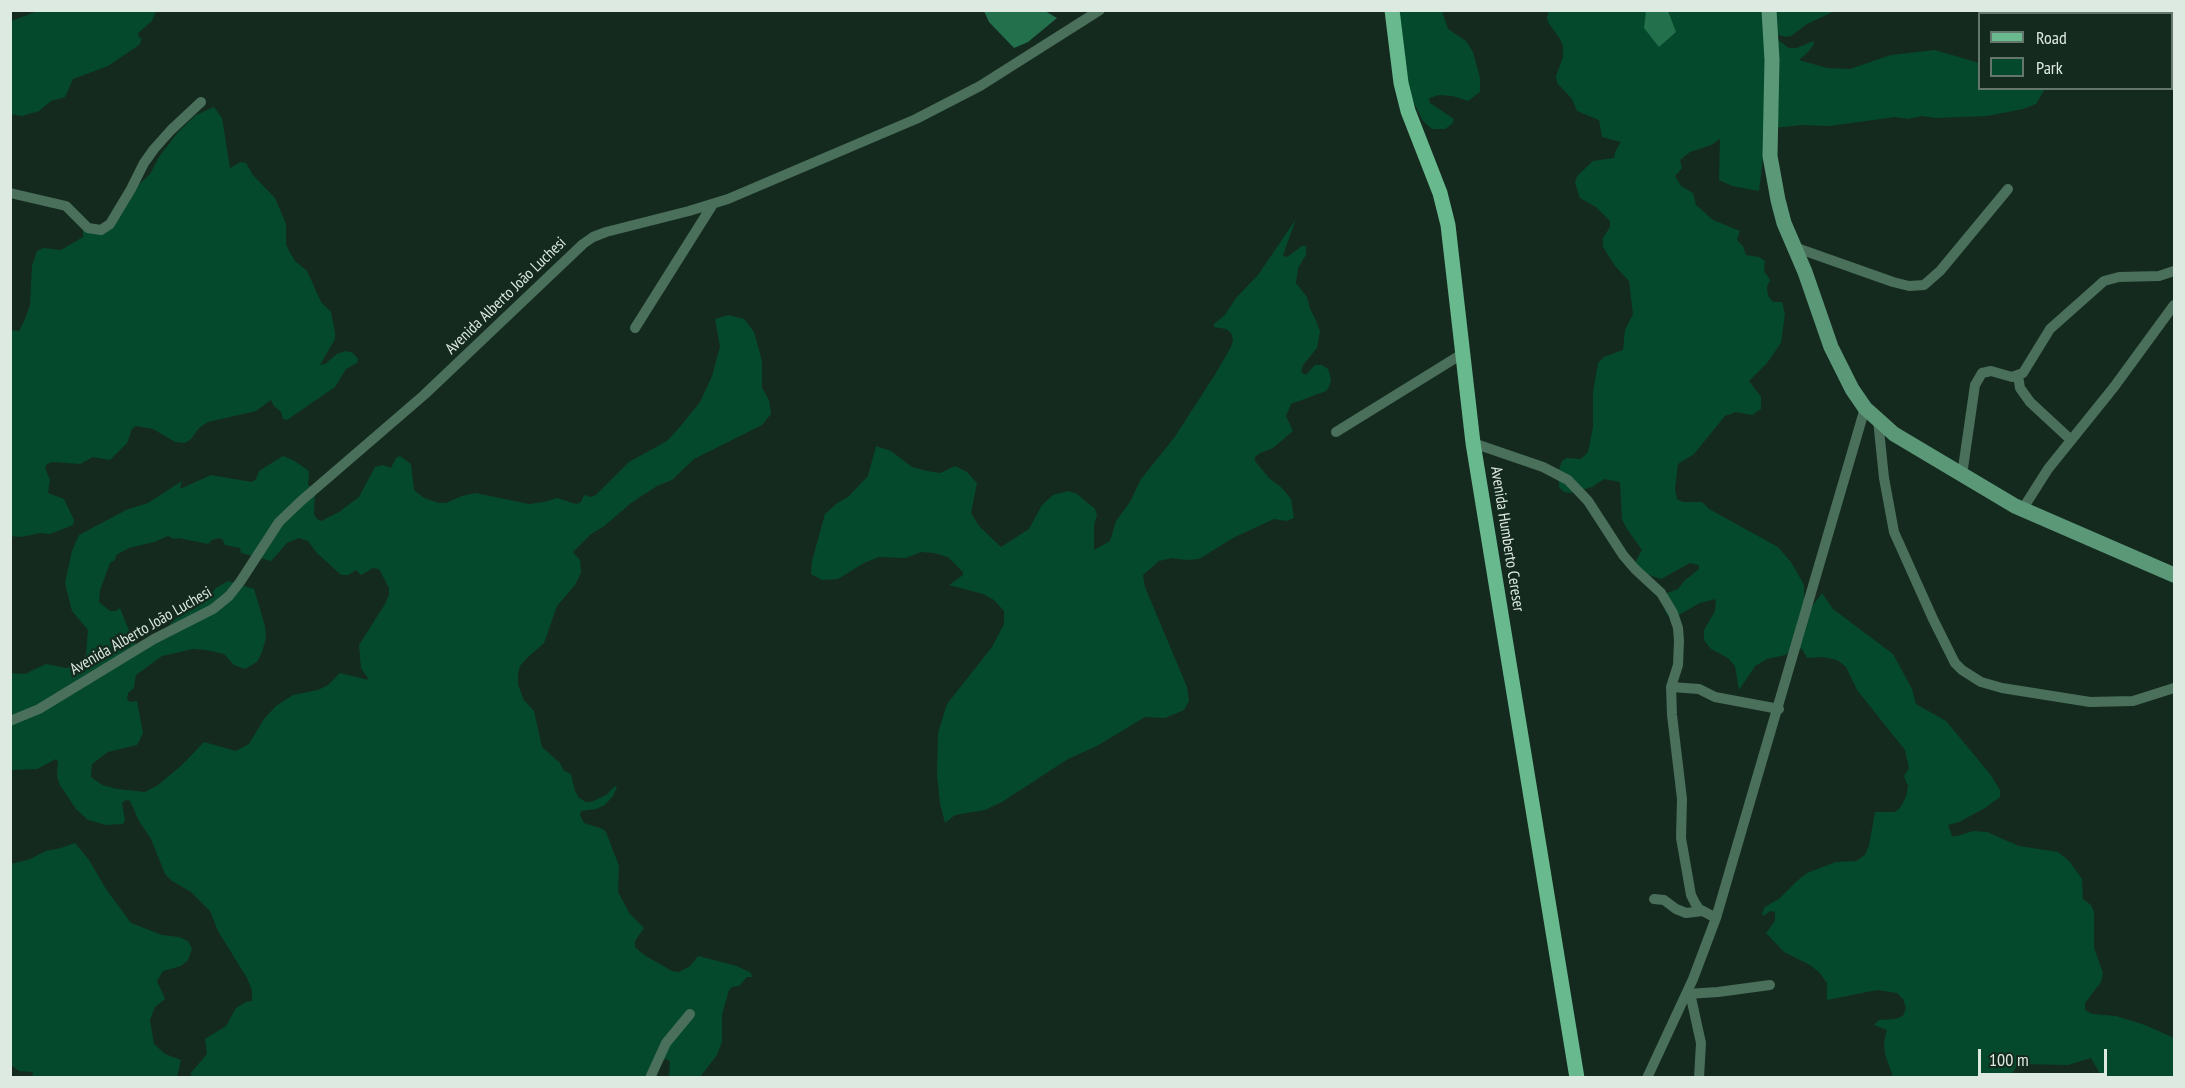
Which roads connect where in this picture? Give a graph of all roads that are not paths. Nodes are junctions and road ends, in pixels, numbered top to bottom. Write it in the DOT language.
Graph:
graph roads {
  1 [pos="1100,10"];
  2 [pos="1392,10"];
  3 [pos="1769,10"];
  4 [pos="201,102"];
  5 [pos="2008,189"];
  6 [pos="10,193"];
  7 [pos="713,204"];
  8 [pos="1794,247"];
  9 [pos="2175,271"];
  10 [pos="2175,304"];
  11 [pos="635,328"];
  12 [pos="1462,354"];
  13 [pos="2018,376"];
  14 [pos="1865,408"];
  15 [pos="1878,420"];
  16 [pos="1336,432"];
  17 [pos="2071,440"];
  18 [pos="1473,443"];
  19 [pos="1962,475"];
  20 [pos="2022,510"];
  21 [pos="2175,575"];
  22 [pos="1671,687"];
  23 [pos="2175,688"];
  24 [pos="1779,709"];
  25 [pos="10,721"];
  26 [pos="1654,899"];
  27 [pos="1703,911"];
  28 [pos="1716,918"];
  29 [pos="1770,985"];
  30 [pos="1688,994"];
  31 [pos="690,1014"];
  32 [pos="650,1077"];
  33 [pos="1577,1077"];
  34 [pos="1647,1077"];
  35 [pos="1699,1077"];
  1 -- 7 [label="street, Avenida Alberto João Luchesi"];
  2 -- 12 [label="main road, Avenida Humberto Cereser"];
  3 -- 8 [label="street"];
  4 -- 6 [label="street"];
  5 -- 8 [label="street"];
  7 -- 11 [label="street"];
  7 -- 25 [label="street, Avenida Alberto João Luchesi"];
  8 -- 14 [label="street"];
  9 -- 13 [label="street"];
  10 -- 17 [label="street"];
  12 -- 16 [label="street"];
  12 -- 18 [label="main road, Avenida Humberto Cereser"];
  13 -- 17 [label="street"];
  13 -- 19 [label="street"];
  14 -- 15 [label="street"];
  14 -- 24 [label="street"];
  15 -- 19 [label="street"];
  15 -- 23 [label="street"];
  17 -- 20 [label="street"];
  18 -- 22 [label="street"];
  18 -- 33 [label="main road, Avenida Humberto Cereser"];
  19 -- 20 [label="street"];
  20 -- 21 [label="street"];
  22 -- 24 [label="street"];
  22 -- 27 [label="street"];
  24 -- 28 [label="street"];
  26 -- 27 [label="street"];
  27 -- 28 [label="street"];
  28 -- 30 [label="street"];
  29 -- 30 [label="street"];
  30 -- 34 [label="street"];
  30 -- 35 [label="street"];
  31 -- 32 [label="street"];
}
